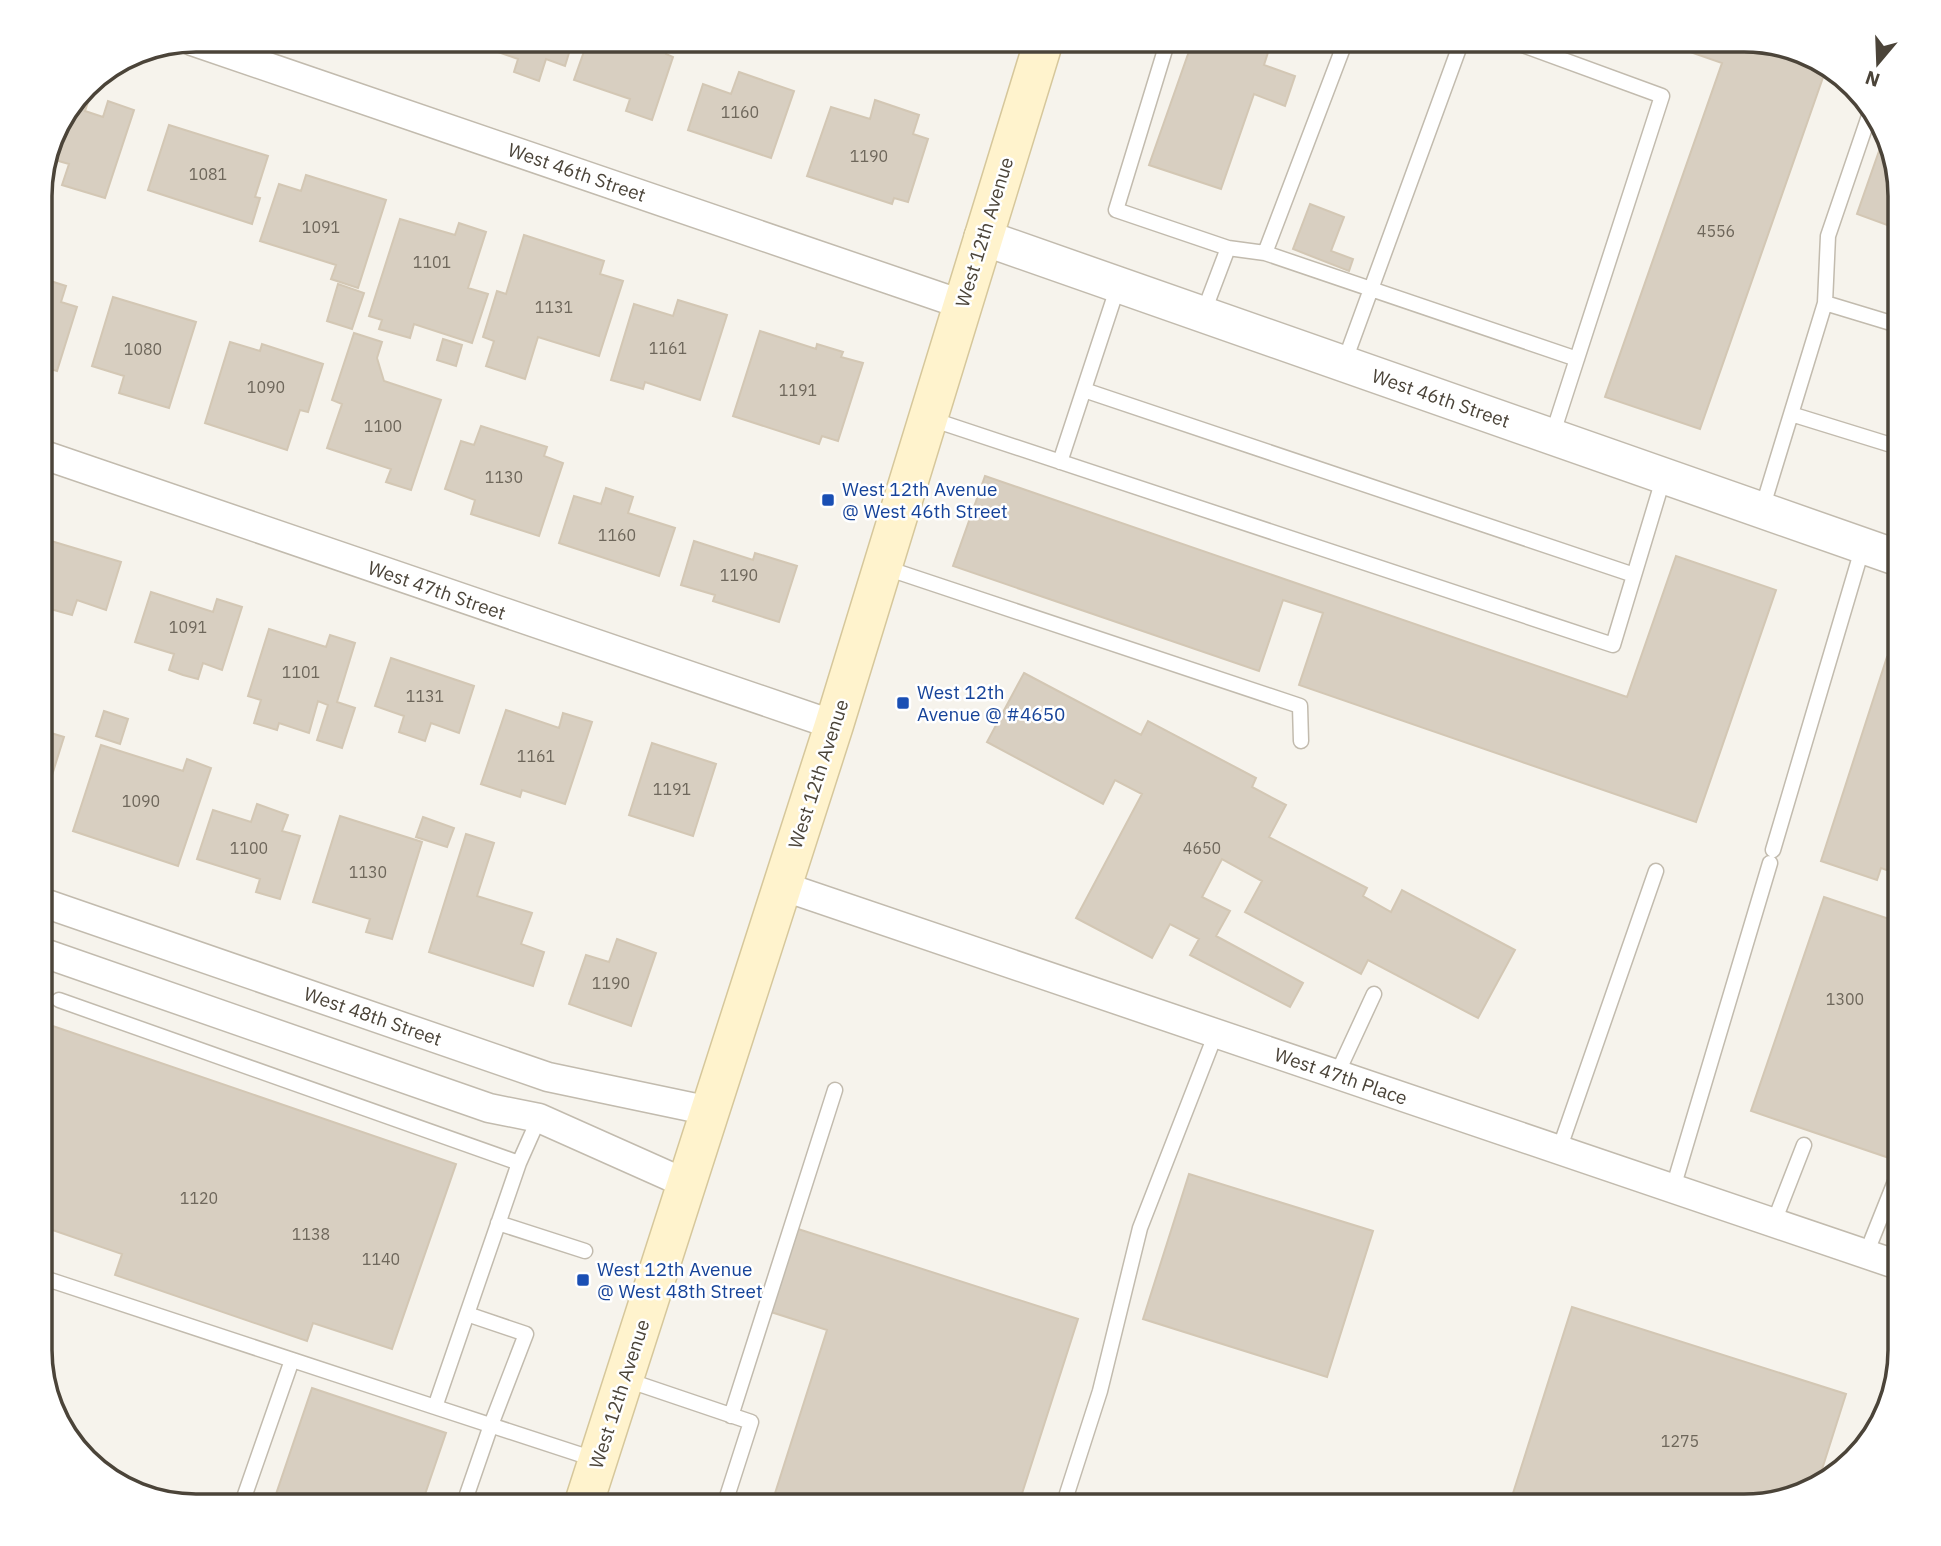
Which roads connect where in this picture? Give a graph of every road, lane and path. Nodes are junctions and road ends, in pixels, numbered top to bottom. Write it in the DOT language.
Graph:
graph roads {
  1 [pos="1040,52"];
  2 [pos="1164,52"];
  3 [pos="1341,52"];
  4 [pos="1458,52"];
  5 [pos="1542,52"];
  6 [pos="227,53"];
  7 [pos="1867,122"];
  8 [pos="982,237"];
  9 [pos="1228,248"];
  10 [pos="1265,253"];
  11 [pos="1119,285"];
  12 [pos="1371,288"];
  13 [pos="1825,303"];
  14 [pos="961,304"];
  15 [pos="1203,314"];
  16 [pos="1888,322"];
  17 [pos="1577,359"];
  18 [pos="1344,364"];
  19 [pos="1084,390"];
  20 [pos="1791,414"];
  21 [pos="927,418"];
  22 [pos="1552,437"];
  23 [pos="1888,444"];
  24 [pos="53,458"];
  25 [pos="1060,462"];
  26 [pos="1664,476"];
  27 [pos="1762,510"];
  28 [pos="1863,546"];
  29 [pos="1888,555"];
  30 [pos="882,566"];
  31 [pos="1634,575"];
  32 [pos="834,726"];
  33 [pos="1301,741"];
  34 [pos="1656,870"];
  35 [pos="782,886"];
  36 [pos="53,906"];
  37 [pos="53,956"];
  38 [pos="1374,994"];
  39 [pos="60,1000"];
  40 [pos="1216,1033"];
  41 [pos="1337,1074"];
  42 [pos="835,1090"];
  43 [pos="710,1111"];
  44 [pos="540,1118"];
  45 [pos="1804,1145"];
  46 [pos="1559,1150"];
  47 [pos="519,1163"];
  48 [pos="687,1184"];
  49 [pos="1673,1188"];
  50 [pos="1888,1199"];
  51 [pos="1774,1222"];
  52 [pos="498,1223"];
  53 [pos="584,1251"];
  54 [pos="1866,1254"];
  55 [pos="1888,1262"];
  56 [pos="53,1281"];
  57 [pos="467,1314"];
  58 [pos="292,1360"];
  59 [pos="624,1379"];
  60 [pos="435,1407"];
  61 [pos="731,1416"];
  62 [pos="491,1425"];
  63 [pos="598,1460"];
  64 [pos="244,1494"];
  65 [pos="467,1494"];
  66 [pos="587,1494"];
  67 [pos="728,1494"];
  68 [pos="1067,1494"];
  1 -- 8 [label="main road, West 12th Avenue"];
  2 -- 9 [label="lane"];
  3 -- 10 [label="lane"];
  4 -- 12 [label="lane"];
  5 -- 17 [label="lane"];
  6 -- 14 [label="street, West 46th Street"];
  7 -- 13 [label="lane"];
  8 -- 11 [label="street, West 46th Street"];
  8 -- 14 [label="main road, West 12th Avenue"];
  9 -- 10 [label="lane"];
  9 -- 15 [label="lane"];
  10 -- 12 [label="lane"];
  11 -- 15 [label="street, West 46th Street"];
  11 -- 19 [label="lane"];
  12 -- 17 [label="lane"];
  12 -- 18 [label="lane"];
  13 -- 16 [label="lane"];
  13 -- 20 [label="lane"];
  14 -- 21 [label="main road, West 12th Avenue"];
  15 -- 18 [label="street, West 46th Street"];
  17 -- 22 [label="lane"];
  18 -- 22 [label="street, West 46th Street"];
  19 -- 25 [label="lane"];
  19 -- 31 [label="lane"];
  20 -- 23 [label="lane"];
  20 -- 27 [label="lane"];
  21 -- 25 [label="lane"];
  21 -- 30 [label="main road, West 12th Avenue"];
  22 -- 26 [label="street, West 46th Street"];
  24 -- 32 [label="street, West 47th Street"];
  25 -- 31 [label="lane"];
  26 -- 27 [label="street, West 46th Street"];
  26 -- 31 [label="lane"];
  27 -- 28 [label="street, West 46th Street"];
  28 -- 29 [label="street, West 46th Street"];
  28 -- 49 [label="lane"];
  30 -- 32 [label="main road, West 12th Avenue"];
  30 -- 33 [label="lane"];
  32 -- 35 [label="main road, West 12th Avenue"];
  34 -- 46 [label="lane"];
  35 -- 40 [label="street, West 47th Place"];
  35 -- 43 [label="main road, West 12th Avenue"];
  36 -- 43 [label="street, West 48th Street"];
  37 -- 44 [label="street"];
  38 -- 41 [label="lane"];
  39 -- 47 [label="lane"];
  40 -- 41 [label="street, West 47th Place"];
  40 -- 68 [label="lane"];
  41 -- 46 [label="street, West 47th Place"];
  42 -- 61 [label="lane"];
  43 -- 48 [label="main road, West 12th Avenue"];
  44 -- 47 [label="lane"];
  44 -- 48 [label="street"];
  45 -- 51 [label="lane"];
  46 -- 49 [label="street, West 47th Place"];
  47 -- 52 [label="lane"];
  48 -- 59 [label="main road, West 12th Avenue"];
  49 -- 51 [label="street, West 47th Place"];
  50 -- 54 [label="lane"];
  51 -- 54 [label="street, West 47th Place"];
  52 -- 53 [label="lane"];
  52 -- 57 [label="lane"];
  54 -- 55 [label="street, West 47th Place"];
  56 -- 58 [label="lane"];
  57 -- 60 [label="lane"];
  57 -- 62 [label="lane"];
  58 -- 60 [label="lane"];
  58 -- 64 [label="lane"];
  59 -- 61 [label="lane"];
  59 -- 63 [label="main road, West 12th Avenue"];
  60 -- 62 [label="lane"];
  61 -- 67 [label="lane"];
  62 -- 63 [label="lane"];
  62 -- 65 [label="lane"];
  63 -- 66 [label="main road, West 12th Avenue"];
}
